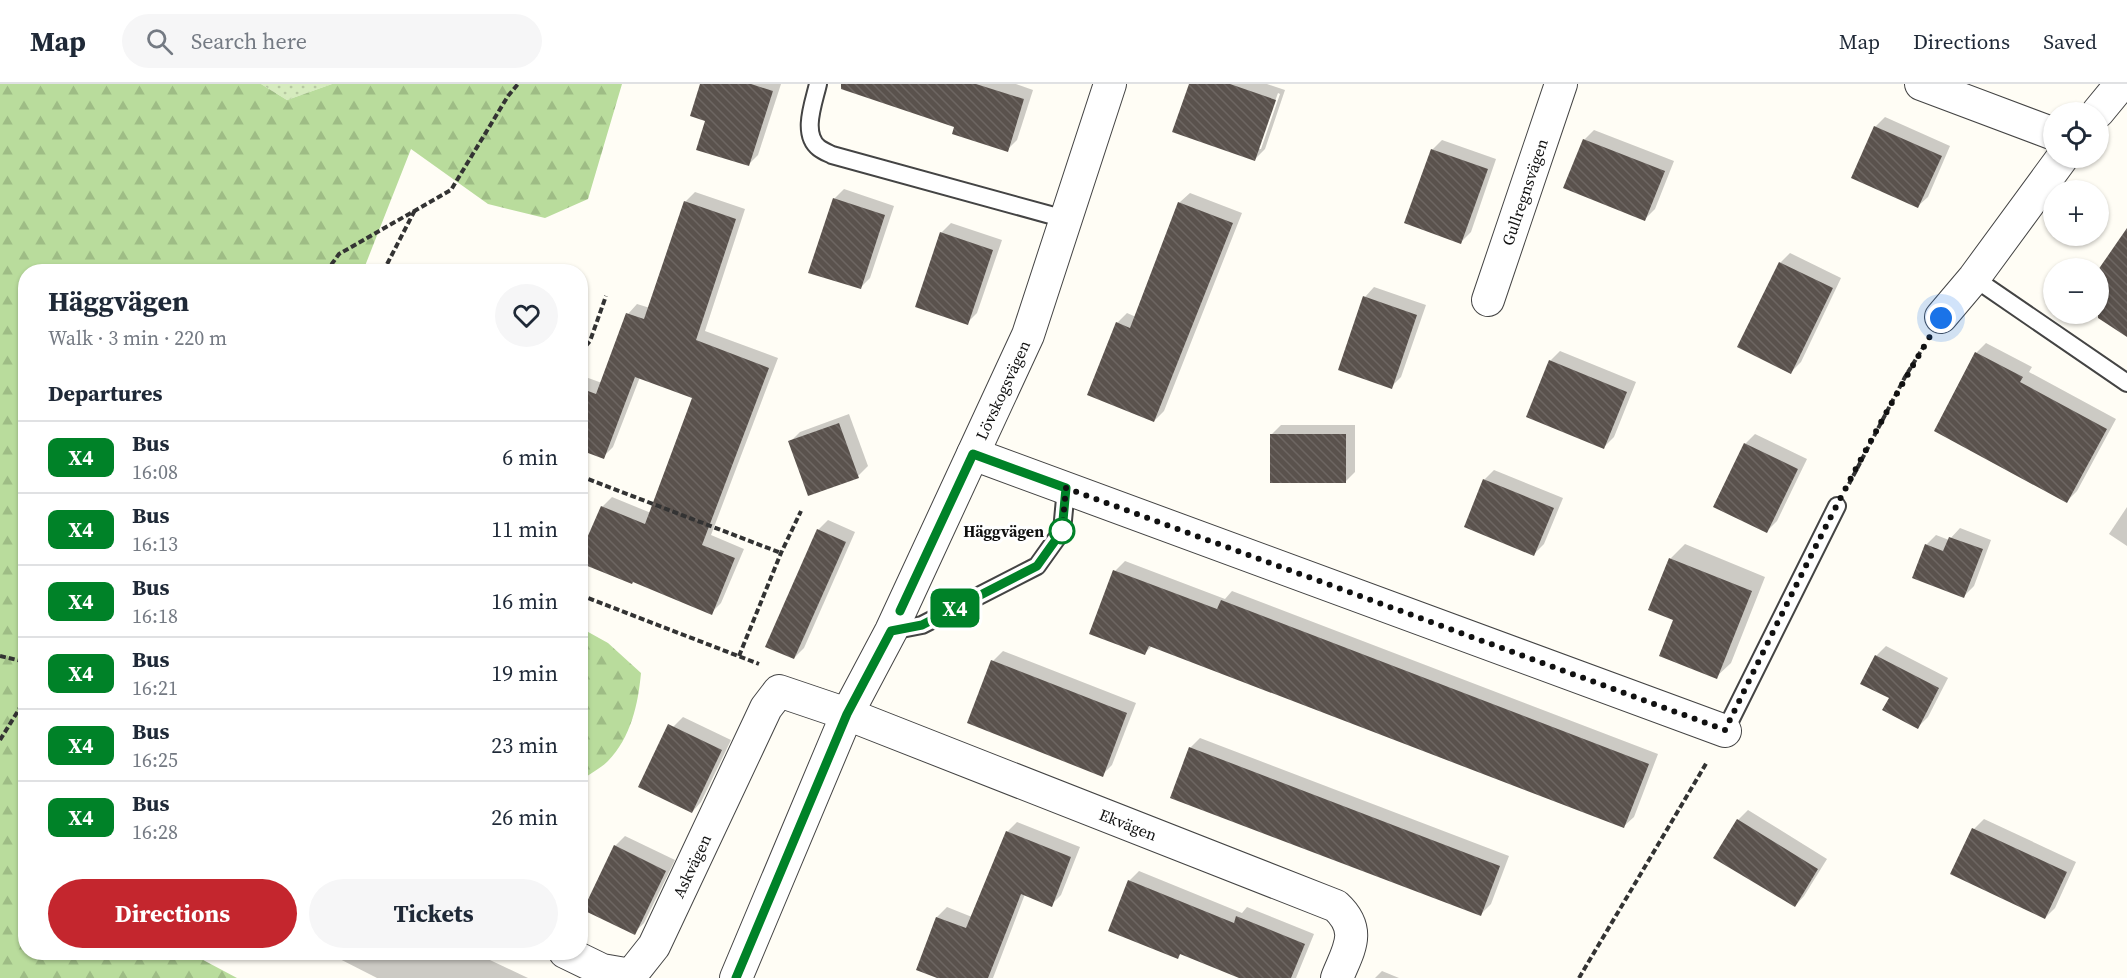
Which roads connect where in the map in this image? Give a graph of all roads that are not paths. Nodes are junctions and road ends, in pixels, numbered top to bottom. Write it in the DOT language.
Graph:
graph roads {
  1 [pos="818,84"];
  2 [pos="1110,84"];
  3 [pos="1561,84"];
  4 [pos="1924,84"];
  5 [pos="2121,84"];
  6 [pos="2106,102"];
  7 [pos="2043,130"];
  8 [pos="2055,168"];
  9 [pos="1065,219"];
  10 [pos="1974,278"];
  11 [pos="1488,300"];
  12 [pos="1941,318"];
  13 [pos="2127,383"];
  14 [pos="973,454"];
  15 [pos="1066,488"];
  16 [pos="1837,506"];
  17 [pos="891,631"];
  18 [pos="779,692"];
  19 [pos="847,714"];
  20 [pos="1725,730"];
  21 [pos="582,960"];
  22 [pos="736,978"];
  23 [pos="1337,978"];
  1 -- 9 [label="lane"];
  2 -- 9 [label="street, Lövskogsvägen"];
  3 -- 11 [label="street, Gullregnsvägen"];
  4 -- 7 [label="street"];
  5 -- 6 [label="street"];
  8 -- 10 [label="street"];
  9 -- 14 [label="street, Lövskogsvägen"];
  10 -- 12 [label="street"];
  10 -- 13 [label="lane"];
  14 -- 15 [label="street"];
  14 -- 17 [label="street, Lövskogsvägen"];
  15 -- 17 [label="lane"];
  15 -- 20 [label="street"];
  16 -- 20 [label="lane"];
  17 -- 19 [label="street, Lövskogsvägen"];
  18 -- 19 [label="street, Ekvägen"];
  18 -- 21 [label="street, Askvägen"];
  19 -- 22 [label="street, Lövskogsvägen"];
  19 -- 23 [label="street, Ekvägen"];
}
